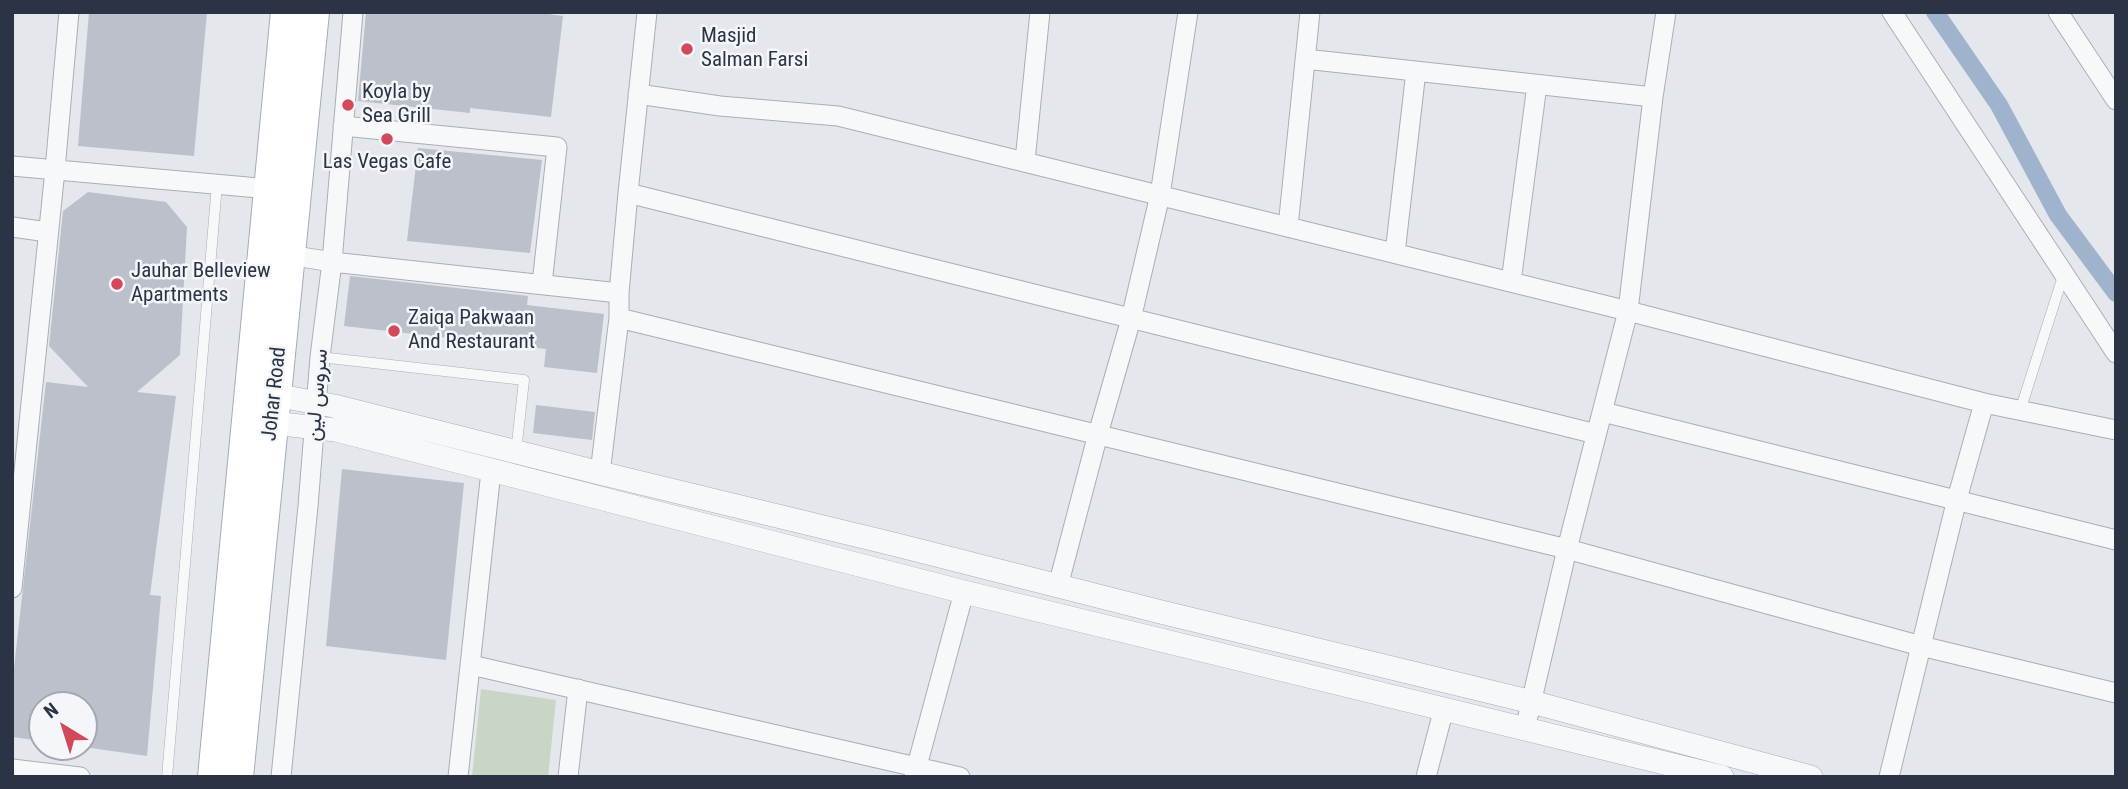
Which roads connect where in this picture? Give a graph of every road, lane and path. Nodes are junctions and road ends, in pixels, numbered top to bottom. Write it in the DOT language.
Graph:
graph roads {
  1 [pos="69,12"];
  2 [pos="286,12"];
  3 [pos="314,12"];
  4 [pos="353,12"];
  5 [pos="647,12"];
  6 [pos="1040,12"];
  7 [pos="1188,12"];
  8 [pos="1310,12"];
  9 [pos="1665,12"];
  10 [pos="1892,12"];
  11 [pos="2058,12"];
  12 [pos="1305,59"];
  13 [pos="1416,71"];
  14 [pos="1537,85"];
  15 [pos="638,94"];
  16 [pos="1653,97"];
  17 [pos="2116,100"];
  18 [pos="343,126"];
  19 [pos="1025,161"];
  20 [pos="12,166"];
  21 [pos="55,170"];
  22 [pos="217,184"];
  23 [pos="270,189"];
  24 [pos="628,193"];
  25 [pos="1160,195"];
  26 [pos="12,227"];
  27 [pos="1288,227"];
  28 [pos="48,232"];
  29 [pos="1395,253"];
  30 [pos="289,255"];
  31 [pos="332,262"];
  32 [pos="2064,272"];
  33 [pos="1511,282"];
  34 [pos="542,284"];
  35 [pos="619,293"];
  36 [pos="1628,311"];
  37 [pos="619,318"];
  38 [pos="1131,319"];
  39 [pos="2116,352"];
  40 [pos="320,356"];
  41 [pos="318,402"];
  42 [pos="1984,403"];
  43 [pos="274,409"];
  44 [pos="2020,411"];
  45 [pos="1603,412"];
  46 [pos="315,428"];
  47 [pos="2116,430"];
  48 [pos="1098,434"];
  49 [pos="1596,434"];
  50 [pos="516,452"];
  51 [pos="491,471"];
  52 [pos="600,473"];
  53 [pos="1957,499"];
  54 [pos="2116,540"];
  55 [pos="1567,549"];
  56 [pos="1058,586"];
  57 [pos="12,588"];
  58 [pos="964,592"];
  59 [pos="1148,609"];
  60 [pos="1142,635"];
  61 [pos="1921,646"];
  62 [pos="471,665"];
  63 [pos="578,689"];
  64 [pos="2116,693"];
  65 [pos="1532,702"];
  66 [pos="1444,708"];
  67 [pos="1525,729"];
  68 [pos="12,769"];
  69 [pos="916,771"];
  70 [pos="80,777"];
  71 [pos="167,777"];
  72 [pos="214,777"];
  73 [pos="238,777"];
  74 [pos="281,777"];
  75 [pos="458,777"];
  76 [pos="568,777"];
  77 [pos="960,777"];
  78 [pos="1426,777"];
  79 [pos="1721,777"];
  80 [pos="1811,777"];
  81 [pos="1889,777"];
  1 -- 21 [label="street"];
  2 -- 23 [label="main road, Johar Road"];
  3 -- 30 [label="main road, Johar Road"];
  4 -- 18 [label="street, سروس لین"];
  5 -- 15 [label="street"];
  6 -- 19 [label="street"];
  7 -- 25 [label="street"];
  8 -- 12 [label="street"];
  9 -- 16 [label="street"];
  10 -- 32 [label="street"];
  11 -- 17 [label="street"];
  12 -- 13 [label="street"];
  12 -- 27 [label="street"];
  13 -- 14 [label="street"];
  13 -- 29 [label="street"];
  14 -- 16 [label="street"];
  14 -- 33 [label="street"];
  15 -- 19 [label="street"];
  15 -- 24 [label="street"];
  16 -- 36 [label="street"];
  18 -- 31 [label="street, سروس لین"];
  18 -- 34 [label="street"];
  19 -- 25 [label="street"];
  20 -- 21 [label="street"];
  21 -- 22 [label="street"];
  21 -- 28 [label="street"];
  22 -- 23 [label="street"];
  22 -- 71 [label="lane"];
  23 -- 72 [label="main road, Johar Road"];
  24 -- 35 [label="street"];
  24 -- 38 [label="street"];
  25 -- 27 [label="street"];
  25 -- 38 [label="street"];
  26 -- 28 [label="street"];
  27 -- 29 [label="street"];
  28 -- 57 [label="street"];
  29 -- 33 [label="street"];
  30 -- 31 [label="street"];
  30 -- 43 [label="main road, Johar Road"];
  31 -- 34 [label="street"];
  31 -- 40 [label="street, سروس لین"];
  32 -- 39 [label="street"];
  32 -- 44 [label="lane"];
  33 -- 36 [label="street"];
  34 -- 35 [label="street"];
  35 -- 37 [label="street"];
  36 -- 42 [label="street"];
  36 -- 45 [label="street"];
  37 -- 48 [label="street"];
  37 -- 52 [label="street"];
  38 -- 48 [label="street"];
  38 -- 49 [label="street"];
  40 -- 41 [label="street, سروس لین"];
  40 -- 50 [label="lane"];
  41 -- 43 [label="street"];
  41 -- 46 [label="street, سروس لین"];
  41 -- 50 [label="street"];
  42 -- 44 [label="street"];
  42 -- 53 [label="street"];
  43 -- 46 [label="street"];
  43 -- 73 [label="main road, Johar Road"];
  44 -- 47 [label="street"];
  45 -- 49 [label="street"];
  45 -- 53 [label="street"];
  46 -- 51 [label="street"];
  46 -- 74 [label="street, سروس لین"];
  48 -- 55 [label="street"];
  48 -- 56 [label="street"];
  49 -- 55 [label="street"];
  50 -- 52 [label="street"];
  51 -- 58 [label="street"];
  51 -- 62 [label="street"];
  52 -- 56 [label="street"];
  53 -- 54 [label="street"];
  53 -- 61 [label="street"];
  55 -- 61 [label="street"];
  55 -- 65 [label="street"];
  56 -- 59 [label="street"];
  58 -- 60 [label="street"];
  58 -- 69 [label="street"];
  59 -- 60 [label="street"];
  59 -- 65 [label="street"];
  60 -- 66 [label="street"];
  61 -- 64 [label="street"];
  61 -- 81 [label="street"];
  62 -- 63 [label="street"];
  62 -- 75 [label="street"];
  63 -- 69 [label="street"];
  63 -- 76 [label="street"];
  65 -- 67 [label="street"];
  65 -- 80 [label="street"];
  66 -- 67 [label="street"];
  66 -- 78 [label="street"];
  67 -- 79 [label="street"];
  68 -- 70 [label="street"];
  69 -- 77 [label="street"];
}
